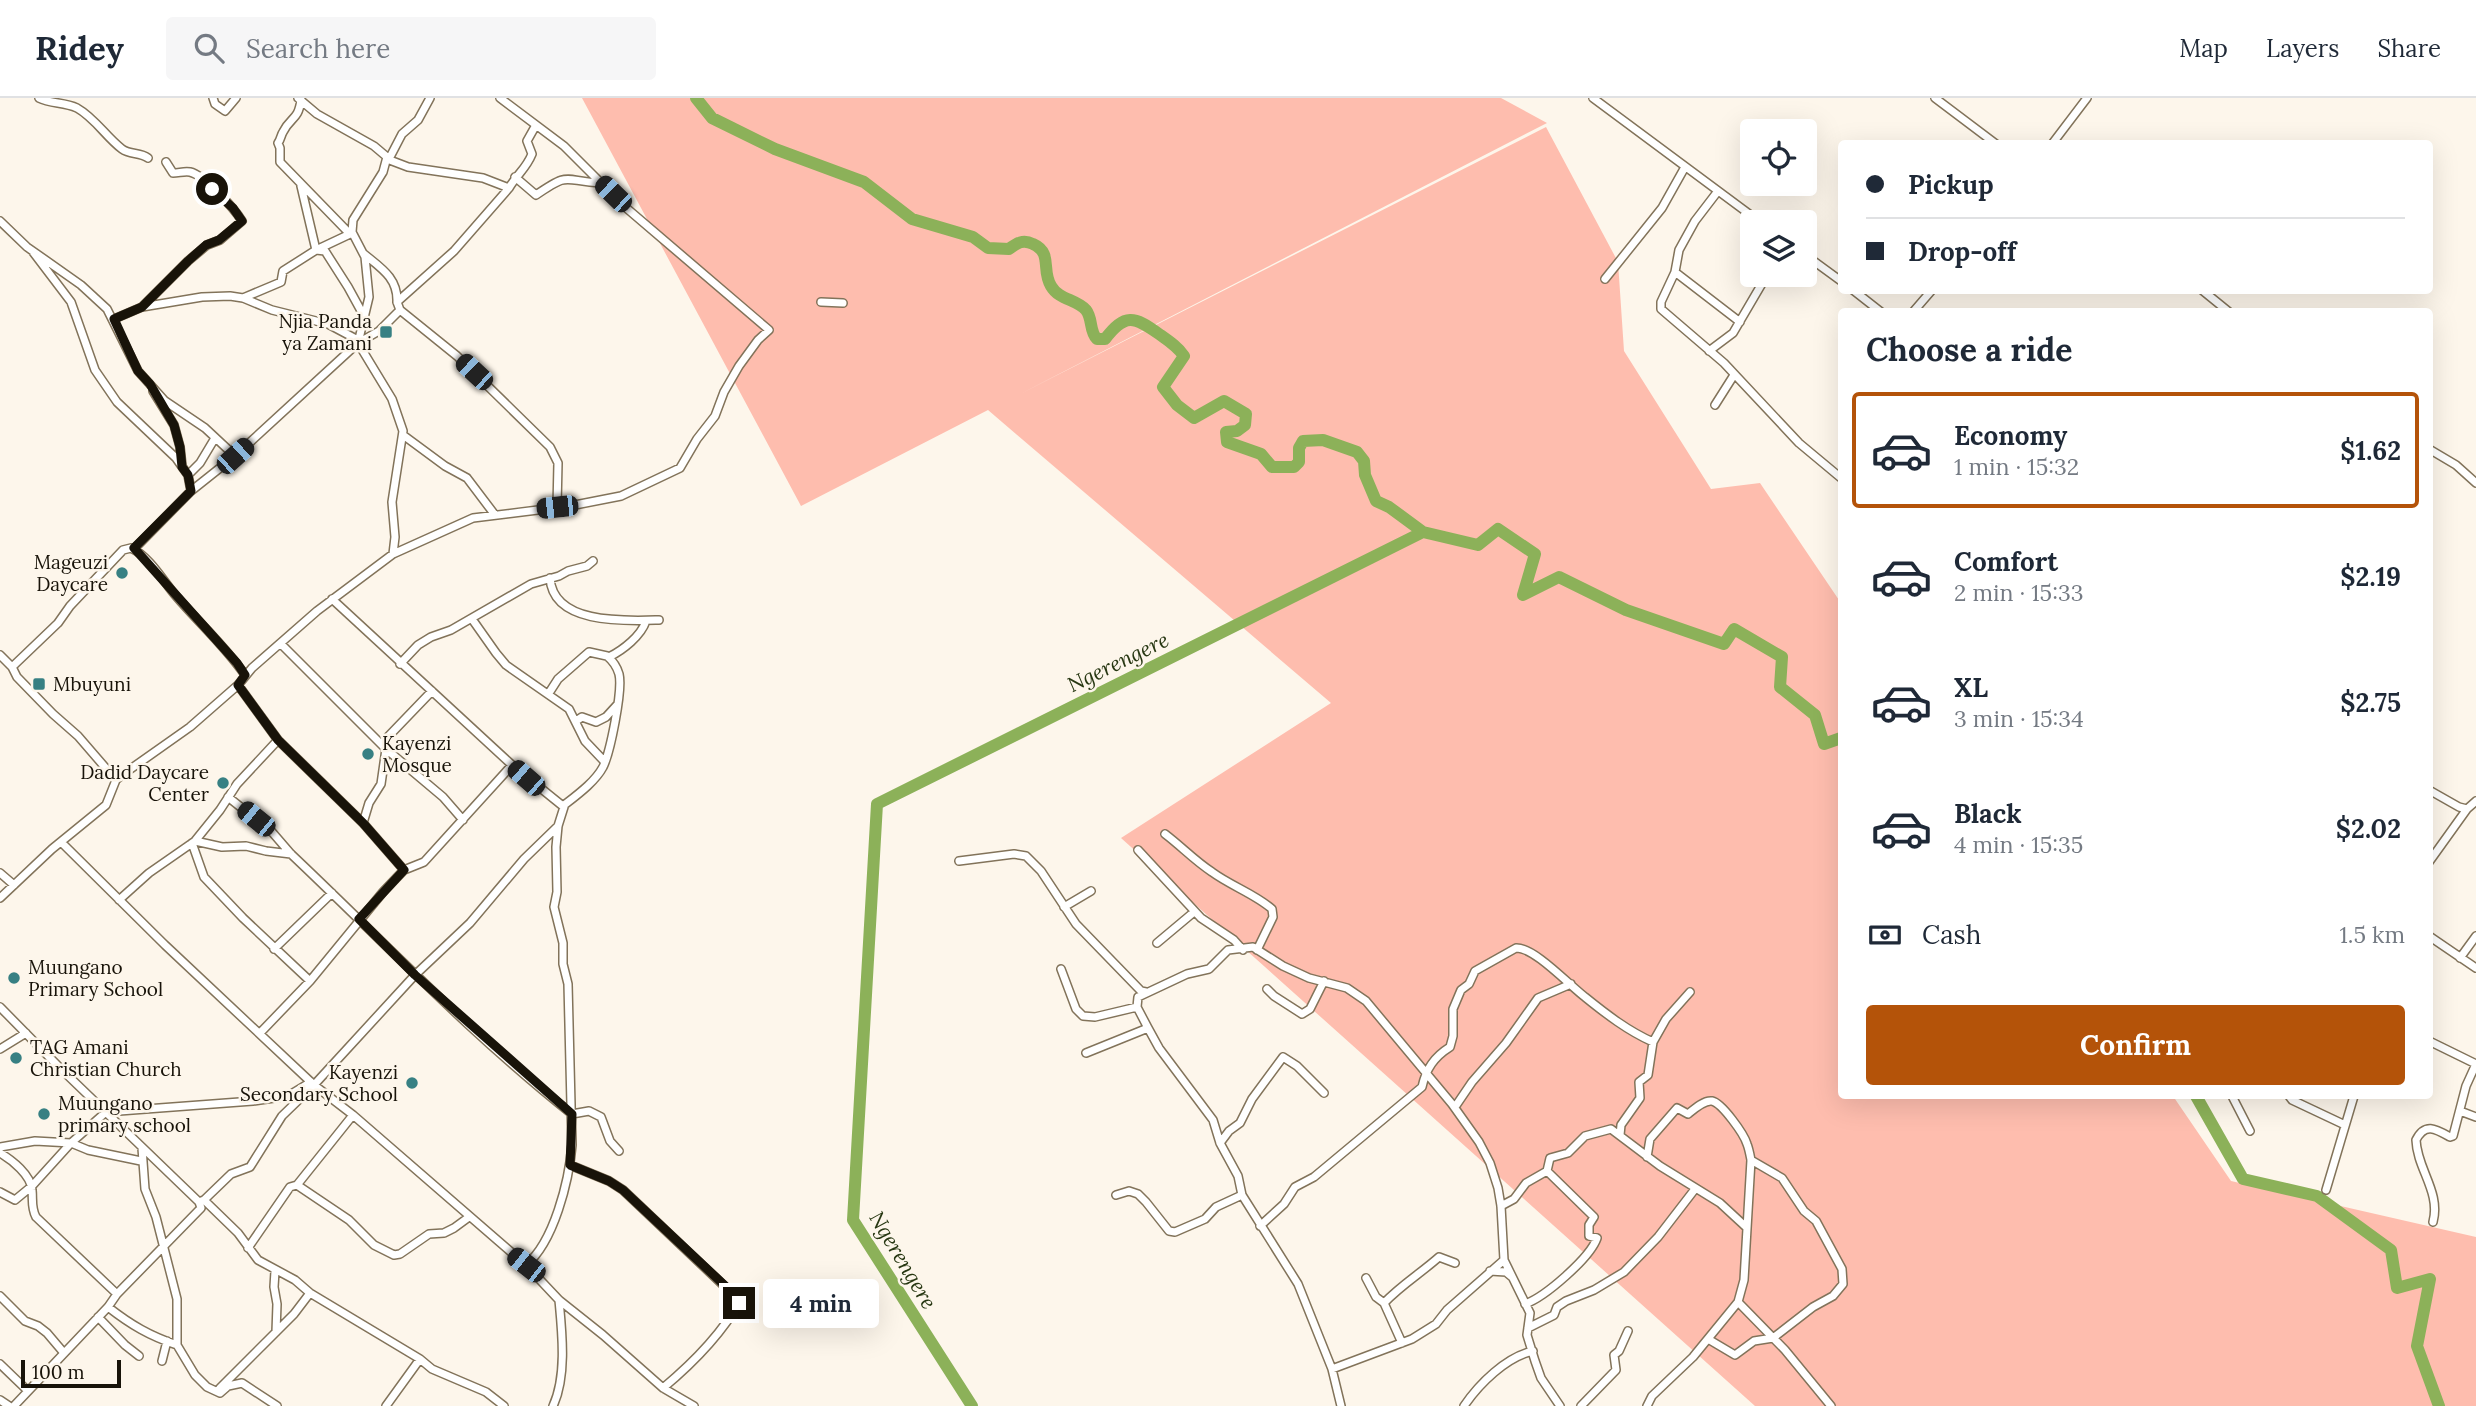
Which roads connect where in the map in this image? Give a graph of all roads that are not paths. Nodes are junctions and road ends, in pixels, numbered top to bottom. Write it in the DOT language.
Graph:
graph roads {
  1 [pos="39,98"];
  2 [pos="213,98"];
  3 [pos="236,98"];
  4 [pos="430,98"];
  5 [pos="500,98"];
  6 [pos="1593,98"];
  7 [pos="1935,98"];
  8 [pos="2087,98"];
  9 [pos="299,99"];
  10 [pos="64,101"];
  11 [pos="536,125"];
  12 [pos="1991,140"];
  13 [pos="2055,140"];
  14 [pos="148,158"];
  15 [pos="388,159"];
  16 [pos="166,162"];
  17 [pos="1685,167"];
  18 [pos="515,177"];
  19 [pos="601,183"];
  20 [pos="300,185"];
  21 [pos="509,188"];
  22 [pos="1718,191"];
  23 [pos="1744,210"];
  24 [pos="0,221"];
  25 [pos="352,223"];
  26 [pos="350,234"];
  27 [pos="30,249"];
  28 [pos="316,250"];
  29 [pos="364,254"];
  30 [pos="1817,263"];
  31 [pos="1675,272"];
  32 [pos="1605,279"];
  33 [pos="1838,279"];
  34 [pos="1761,287"];
  35 [pos="1858,294"];
  36 [pos="1929,294"];
  37 [pos="2207,294"];
  38 [pos="243,298"];
  39 [pos="821,302"];
  40 [pos="843,303"];
  41 [pos="398,306"];
  42 [pos="142,307"];
  43 [pos="1876,308"];
  44 [pos="1916,308"];
  45 [pos="2225,308"];
  46 [pos="365,318"];
  47 [pos="114,319"];
  48 [pos="1740,321"];
  49 [pos="358,341"];
  50 [pos="1709,351"];
  51 [pos="1734,375"];
  52 [pos="150,384"];
  53 [pos="1715,405"];
  54 [pos="403,435"];
  55 [pos="215,438"];
  56 [pos="2433,452"];
  57 [pos="235,456"];
  58 [pos="182,467"];
  59 [pos="1838,473"];
  60 [pos="188,475"];
  61 [pos="2476,483"];
  62 [pos="191,491"];
  63 [pos="557,507"];
  64 [pos="495,515"];
  65 [pos="134,548"];
  66 [pos="393,554"];
  67 [pos="593,561"];
  68 [pos="550,578"];
  69 [pos="332,599"];
  70 [pos="472,619"];
  71 [pos="659,620"];
  72 [pos="646,621"];
  73 [pos="281,644"];
  74 [pos="0,655"];
  75 [pos="609,657"];
  76 [pos="400,664"];
  77 [pos="12,667"];
  78 [pos="245,675"];
  79 [pos="238,685"];
  80 [pos="432,691"];
  81 [pos="549,693"];
  82 [pos="618,704"];
  83 [pos="576,721"];
  84 [pos="278,740"];
  85 [pos="383,746"];
  86 [pos="604,761"];
  87 [pos="512,765"];
  88 [pos="116,780"];
  89 [pos="2433,792"];
  90 [pos="228,797"];
  91 [pos="2476,802"];
  92 [pos="564,806"];
  93 [pos="2467,809"];
  94 [pos="463,820"];
  95 [pos="363,823"];
  96 [pos="558,826"];
  97 [pos="1165,834"];
  98 [pos="61,842"];
  99 [pos="194,842"];
  100 [pos="1138,850"];
  101 [pos="291,854"];
  102 [pos="2433,856"];
  103 [pos="959,861"];
  104 [pos="404,870"];
  105 [pos="0,873"];
  106 [pos="14,885"];
  107 [pos="1091,891"];
  108 [pos="332,893"];
  109 [pos="0,898"];
  110 [pos="118,900"];
  111 [pos="1064,907"];
  112 [pos="1194,912"];
  113 [pos="359,919"];
  114 [pos="2476,936"];
  115 [pos="2433,939"];
  116 [pos="1157,943"];
  117 [pos="274,949"];
  118 [pos="1243,950"];
  119 [pos="1257,950"];
  120 [pos="2460,958"];
  121 [pos="2476,968"];
  122 [pos="1060,969"];
  123 [pos="415,975"];
  124 [pos="310,981"];
  125 [pos="1324,981"];
  126 [pos="1571,984"];
  127 [pos="1268,989"];
  128 [pos="1146,992"];
  129 [pos="1690,992"];
  130 [pos="0,1007"];
  131 [pos="1137,1007"];
  132 [pos="1147,1028"];
  133 [pos="26,1033"];
  134 [pos="260,1034"];
  135 [pos="1653,1042"];
  136 [pos="2433,1043"];
  137 [pos="0,1049"];
  138 [pos="1086,1053"];
  139 [pos="2475,1067"];
  140 [pos="1425,1070"];
  141 [pos="312,1084"];
  142 [pos="1324,1093"];
  143 [pos="2234,1099"];
  144 [pos="2291,1099"];
  145 [pos="2353,1099"];
  146 [pos="1455,1107"];
  147 [pos="2460,1111"];
  148 [pos="106,1112"];
  149 [pos="572,1114"];
  150 [pos="353,1115"];
  151 [pos="2476,1117"];
  152 [pos="1620,1125"];
  153 [pos="2345,1125"];
  154 [pos="1611,1129"];
  155 [pos="2250,1131"];
  156 [pos="1620,1135"];
  157 [pos="71,1143"];
  158 [pos="1220,1143"];
  159 [pos="0,1147"];
  160 [pos="142,1148"];
  161 [pos="618,1152"];
  162 [pos="0,1153"];
  163 [pos="1647,1157"];
  164 [pos="1751,1160"];
  165 [pos="141,1161"];
  166 [pos="570,1165"];
  167 [pos="1547,1171"];
  168 [pos="297,1185"];
  169 [pos="32,1186"];
  170 [pos="1695,1189"];
  171 [pos="2326,1189"];
  172 [pos="0,1192"];
  173 [pos="1116,1195"];
  174 [pos="1242,1195"];
  175 [pos="201,1201"];
  176 [pos="1501,1206"];
  177 [pos="469,1217"];
  178 [pos="2433,1222"];
  179 [pos="1259,1226"];
  180 [pos="1746,1227"];
  181 [pos="163,1248"];
  182 [pos="248,1248"];
  183 [pos="1504,1260"];
  184 [pos="1455,1263"];
  185 [pos="526,1265"];
  186 [pos="275,1270"];
  187 [pos="1490,1271"];
  188 [pos="1366,1278"];
  189 [pos="1515,1280"];
  190 [pos="310,1293"];
  191 [pos="117,1294"];
  192 [pos="0,1296"];
  193 [pos="559,1300"];
  194 [pos="1738,1301"];
  195 [pos="1384,1303"];
  196 [pos="1525,1304"];
  197 [pos="108,1307"];
  198 [pos="98,1317"];
  199 [pos="1528,1328"];
  200 [pos="1628,1331"];
  201 [pos="276,1332"];
  202 [pos="1773,1338"];
  203 [pos="1708,1339"];
  204 [pos="167,1341"];
  205 [pos="1402,1343"];
  206 [pos="177,1345"];
  207 [pos="1533,1351"];
  208 [pos="64,1353"];
  209 [pos="139,1356"];
  210 [pos="420,1359"];
  211 [pos="162,1361"];
  212 [pos="0,1364"];
  213 [pos="1332,1369"];
  214 [pos="663,1388"];
  215 [pos="28,1391"];
  216 [pos="217,1391"];
  217 [pos="0,1400"];
  218 [pos="686,1403"];
  219 [pos="501,1405"];
  220 [pos="9,1406"];
  221 [pos="15,1406"];
  222 [pos="276,1406"];
  223 [pos="386,1406"];
  224 [pos="553,1406"];
  225 [pos="694,1406"];
  226 [pos="1341,1406"];
  227 [pos="1464,1406"];
  228 [pos="1560,1406"];
  229 [pos="1581,1406"];
  230 [pos="1647,1406"];
  231 [pos="1830,1406"];
  1 -- 10 [label="street"];
  2 -- 3 [label="street"];
  4 -- 15 [label="street"];
  5 -- 11 [label="street"];
  6 -- 17 [label="street"];
  7 -- 12 [label="street"];
  8 -- 13 [label="street"];
  9 -- 15 [label="street"];
  9 -- 20 [label="street"];
  10 -- 14 [label="street"];
  11 -- 18 [label="street"];
  11 -- 19 [label="street"];
  15 -- 21 [label="street"];
  15 -- 25 [label="street"];
  16 -- 42 [label="street"];
  17 -- 22 [label="street"];
  17 -- 32 [label="street"];
  18 -- 19 [label="street"];
  18 -- 21 [label="street"];
  19 -- 63 [label="street"];
  20 -- 26 [label="street"];
  20 -- 28 [label="street"];
  21 -- 41 [label="street"];
  22 -- 23 [label="street"];
  22 -- 31 [label="street"];
  24 -- 27 [label="street"];
  25 -- 26 [label="street"];
  25 -- 29 [label="street"];
  26 -- 28 [label="street"];
  27 -- 47 [label="street"];
  27 -- 58 [label="street"];
  28 -- 38 [label="street"];
  28 -- 46 [label="street"];
  29 -- 41 [label="street"];
  29 -- 46 [label="street"];
  30 -- 33 [label="street"];
  31 -- 48 [label="street"];
  31 -- 50 [label="street"];
  34 -- 48 [label="street"];
  35 -- 43 [label="street"];
  36 -- 44 [label="street"];
  37 -- 45 [label="street"];
  38 -- 42 [label="street"];
  38 -- 49 [label="street"];
  39 -- 40 [label="street"];
  41 -- 49 [label="street"];
  41 -- 63 [label="street"];
  42 -- 47 [label="street"];
  46 -- 49 [label="street"];
  47 -- 52 [label="street"];
  48 -- 50 [label="street"];
  49 -- 54 [label="street"];
  49 -- 57 [label="street"];
  50 -- 51 [label="street"];
  51 -- 53 [label="street"];
  51 -- 59 [label="street"];
  52 -- 55 [label="street"];
  52 -- 58 [label="street"];
  54 -- 64 [label="street"];
  54 -- 66 [label="street"];
  55 -- 57 [label="street"];
  55 -- 60 [label="street"];
  56 -- 61 [label="street"];
  57 -- 62 [label="street"];
  58 -- 60 [label="street"];
  60 -- 62 [label="street"];
  62 -- 65 [label="street"];
  63 -- 64 [label="street"];
  64 -- 66 [label="street"];
  65 -- 77 [label="street"];
  65 -- 78 [label="street"];
  66 -- 69 [label="street"];
  67 -- 68 [label="street"];
  68 -- 70 [label="street"];
  68 -- 72 [label="street"];
  69 -- 73 [label="street"];
  69 -- 76 [label="street"];
  70 -- 76 [label="street"];
  70 -- 81 [label="street"];
  71 -- 72 [label="street"];
  72 -- 75 [label="street"];
  73 -- 78 [label="street"];
  73 -- 85 [label="street"];
  74 -- 77 [label="street"];
  75 -- 81 [label="street"];
  75 -- 82 [label="street"];
  76 -- 80 [label="street"];
  77 -- 88 [label="street"];
  78 -- 79 [label="street"];
  79 -- 84 [label="street"];
  79 -- 88 [label="street"];
  80 -- 85 [label="street"];
  80 -- 87 [label="street"];
  81 -- 83 [label="street"];
  82 -- 83 [label="street"];
  82 -- 86 [label="street"];
  83 -- 86 [label="street"];
  84 -- 90 [label="street"];
  84 -- 95 [label="street"];
  85 -- 94 [label="street"];
  85 -- 95 [label="street"];
  86 -- 92 [label="street"];
  87 -- 92 [label="street"];
  87 -- 94 [label="street"];
  88 -- 98 [label="street"];
  89 -- 93 [label="street"];
  90 -- 99 [label="street"];
  90 -- 101 [label="street"];
  91 -- 93 [label="street"];
  92 -- 96 [label="street"];
  93 -- 102 [label="street"];
  94 -- 104 [label="street"];
  95 -- 104 [label="street"];
  96 -- 123 [label="street"];
  96 -- 149 [label="street"];
  97 -- 119 [label="street"];
  98 -- 106 [label="street"];
  98 -- 110 [label="street"];
  99 -- 101 [label="street"];
  99 -- 110 [label="street"];
  99 -- 117 [label="street"];
  100 -- 112 [label="street"];
  101 -- 108 [label="street"];
  103 -- 111 [label="street"];
  104 -- 113 [label="street"];
  105 -- 106 [label="street"];
  106 -- 109 [label="street"];
  107 -- 111 [label="street"];
  108 -- 113 [label="street"];
  108 -- 117 [label="street"];
  110 -- 134 [label="street"];
  111 -- 128 [label="street"];
  112 -- 116 [label="street"];
  112 -- 118 [label="street"];
  113 -- 123 [label="street"];
  113 -- 124 [label="street"];
  114 -- 120 [label="street"];
  115 -- 120 [label="street"];
  117 -- 124 [label="street"];
  118 -- 119 [label="street"];
  118 -- 128 [label="street"];
  119 -- 125 [label="street"];
  120 -- 121 [label="street"];
  122 -- 131 [label="street"];
  123 -- 141 [label="street"];
  123 -- 149 [label="street"];
  124 -- 134 [label="street"];
  125 -- 127 [label="street"];
  125 -- 140 [label="street"];
  126 -- 135 [label="street"];
  126 -- 140 [label="street"];
  126 -- 146 [label="street"];
  128 -- 131 [label="street"];
  129 -- 135 [label="street"];
  130 -- 133 [label="street"];
  131 -- 132 [label="street"];
  132 -- 138 [label="street"];
  132 -- 158 [label="street"];
  133 -- 137 [label="street"];
  133 -- 148 [label="street"];
  134 -- 141 [label="street"];
  135 -- 152 [label="street"];
  136 -- 139 [label="street"];
  139 -- 147 [label="street"];
  140 -- 146 [label="street"];
  140 -- 179 [label="street"];
  141 -- 148 [label="street"];
  141 -- 150 [label="street"];
  141 -- 175 [label="street"];
  142 -- 158 [label="street"];
  143 -- 155 [label="street"];
  144 -- 153 [label="street"];
  145 -- 153 [label="street"];
  146 -- 176 [label="street"];
  147 -- 151 [label="street"];
  147 -- 178 [label="street"];
  148 -- 157 [label="street"];
  148 -- 160 [label="street"];
  149 -- 161 [label="street"];
  149 -- 166 [label="street"];
  150 -- 168 [label="street"];
  150 -- 177 [label="street"];
  152 -- 154 [label="street"];
  152 -- 156 [label="street"];
  153 -- 171 [label="street"];
  154 -- 156 [label="street"];
  154 -- 167 [label="street"];
  156 -- 163 [label="street"];
  157 -- 159 [label="street"];
  157 -- 165 [label="street"];
  157 -- 169 [label="street"];
  158 -- 174 [label="street"];
  160 -- 165 [label="street"];
  160 -- 175 [label="street"];
  162 -- 169 [label="street"];
  163 -- 164 [label="street"];
  163 -- 170 [label="street"];
  164 -- 180 [label="street"];
  164 -- 202 [label="street"];
  165 -- 181 [label="street"];
  166 -- 185 [label="street"];
  166 -- 214 [label="street"];
  167 -- 176 [label="street"];
  167 -- 196 [label="street"];
  168 -- 177 [label="street"];
  168 -- 182 [label="street"];
  169 -- 172 [label="street"];
  169 -- 191 [label="street"];
  170 -- 180 [label="street"];
  170 -- 199 [label="street"];
  173 -- 174 [label="street"];
  174 -- 179 [label="street"];
  175 -- 181 [label="street"];
  175 -- 182 [label="street"];
  176 -- 183 [label="street"];
  177 -- 185 [label="street"];
  179 -- 213 [label="street"];
  180 -- 194 [label="street"];
  181 -- 191 [label="street"];
  181 -- 206 [label="street"];
  182 -- 186 [label="street"];
  183 -- 187 [label="street"];
  183 -- 189 [label="street"];
  184 -- 195 [label="street"];
  185 -- 193 [label="street"];
  186 -- 190 [label="street"];
  186 -- 201 [label="street"];
  187 -- 189 [label="street"];
  187 -- 205 [label="street"];
  188 -- 195 [label="street"];
  189 -- 196 [label="street"];
  190 -- 201 [label="street"];
  190 -- 210 [label="street"];
  191 -- 197 [label="street"];
  192 -- 208 [label="street"];
  193 -- 214 [label="street"];
  193 -- 224 [label="street"];
  194 -- 202 [label="street"];
  194 -- 203 [label="street"];
  195 -- 205 [label="street"];
  196 -- 199 [label="street"];
  197 -- 198 [label="street"];
  197 -- 204 [label="street"];
  198 -- 208 [label="street"];
  198 -- 209 [label="street"];
  199 -- 207 [label="street"];
  200 -- 229 [label="street"];
  201 -- 216 [label="street"];
  202 -- 203 [label="street"];
  202 -- 231 [label="street"];
  203 -- 230 [label="street"];
  204 -- 206 [label="street"];
  204 -- 211 [label="street"];
  205 -- 213 [label="street"];
  206 -- 216 [label="street"];
  207 -- 227 [label="street"];
  207 -- 228 [label="street"];
  208 -- 215 [label="street"];
  210 -- 219 [label="street"];
  210 -- 223 [label="street"];
  212 -- 215 [label="street"];
  213 -- 226 [label="street"];
  214 -- 218 [label="street"];
  215 -- 221 [label="street"];
  216 -- 222 [label="street"];
  217 -- 220 [label="street"];
  218 -- 225 [label="street"];
}
